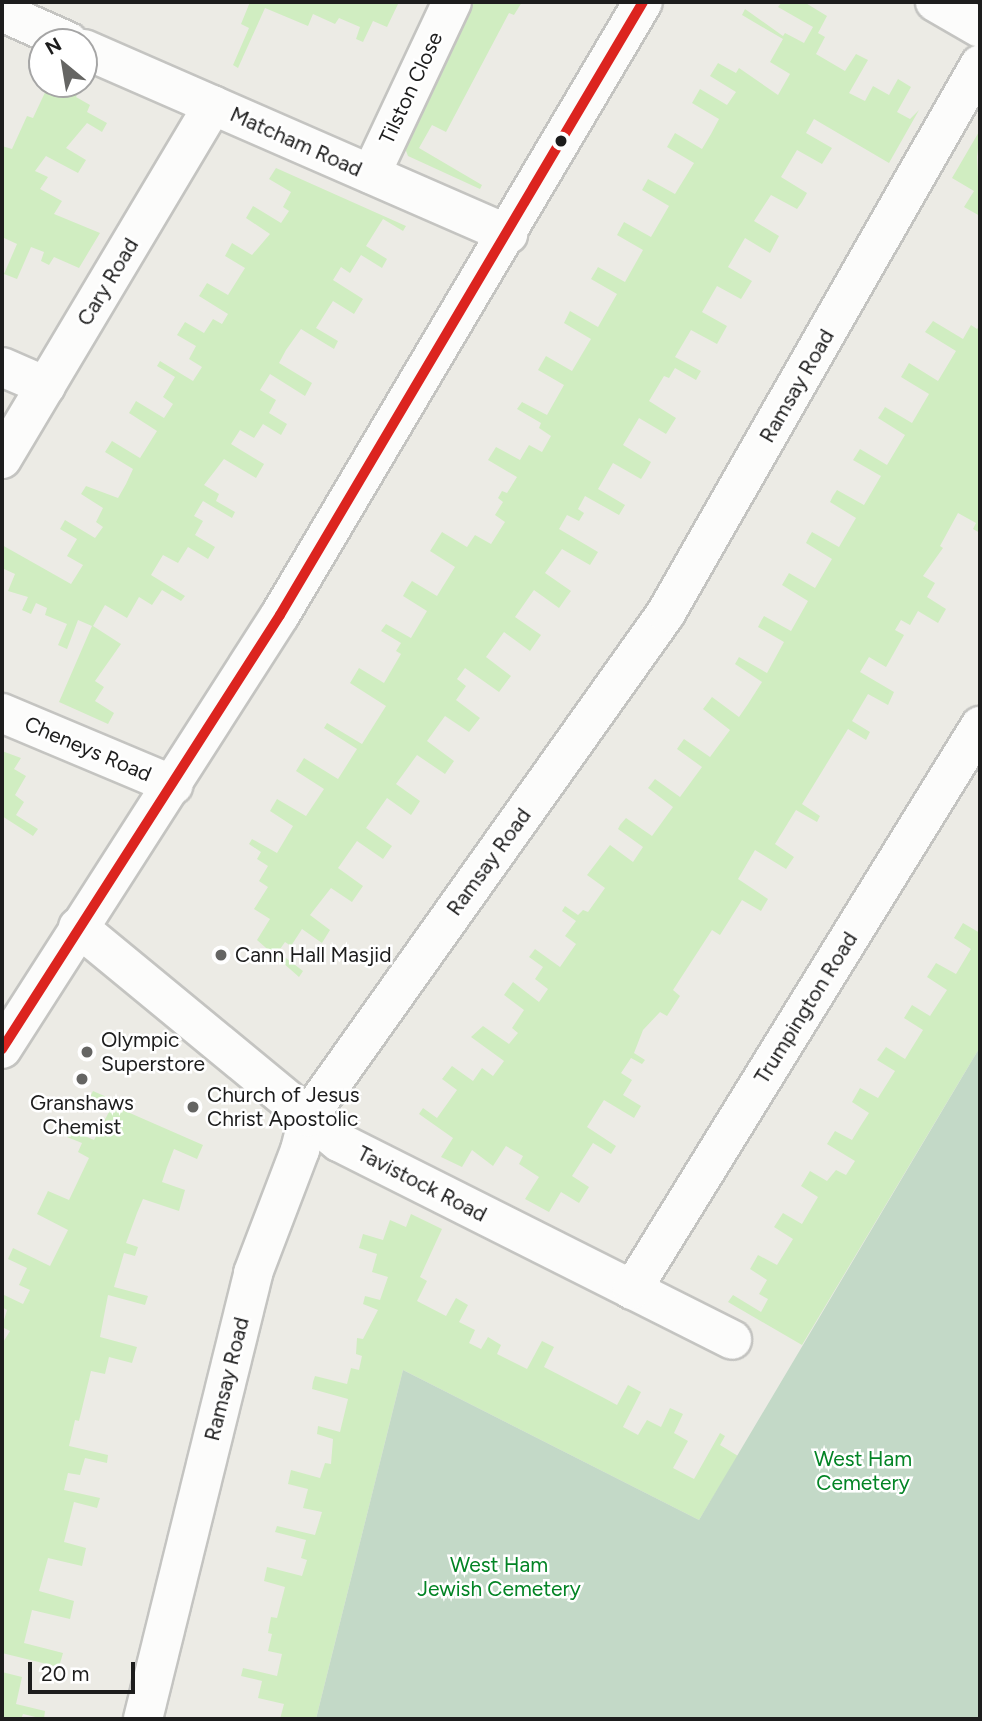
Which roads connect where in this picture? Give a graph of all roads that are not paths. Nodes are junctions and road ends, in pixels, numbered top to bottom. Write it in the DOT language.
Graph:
graph roads {
  1 [pos="452,2"];
  2 [pos="643,2"];
  3 [pos="935,2"];
  4 [pos="2,12"];
  5 [pos="38,28"];
  6 [pos="980,28"];
  7 [pos="98,54"];
  8 [pos="980,64"];
  9 [pos="213,105"];
  10 [pos="370,174"];
  11 [pos="508,234"];
  12 [pos="2,367"];
  13 [pos="46,386"];
  14 [pos="2,459"];
  15 [pos="2,713"];
  16 [pos="980,726"];
  17 [pos="173,785"];
  18 [pos="78,926"];
  19 [pos="2,1049"];
  20 [pos="308,1117"];
  21 [pos="632,1290"];
  22 [pos="732,1340"];
  23 [pos="143,1719"];
  1 -- 10 [label="street, Tilston Close"];
  2 -- 11 [label="street"];
  3 -- 6 [label="street"];
  4 -- 5 [label="street"];
  7 -- 9 [label="street, Matcham Road"];
  8 -- 20 [label="street, Ramsay Road"];
  9 -- 10 [label="street, Matcham Road"];
  9 -- 13 [label="street, Cary Road"];
  10 -- 11 [label="street, Matcham Road"];
  11 -- 17 [label="street"];
  12 -- 13 [label="street"];
  13 -- 14 [label="street, Cary Road"];
  15 -- 17 [label="street, Cheneys Road"];
  16 -- 21 [label="street, Trumpington Road"];
  17 -- 18 [label="street"];
  18 -- 19 [label="street"];
  18 -- 20 [label="street, Tavistock Road"];
  20 -- 21 [label="street, Tavistock Road"];
  20 -- 23 [label="street, Ramsay Road"];
  21 -- 22 [label="street, Tavistock Road"];
}
